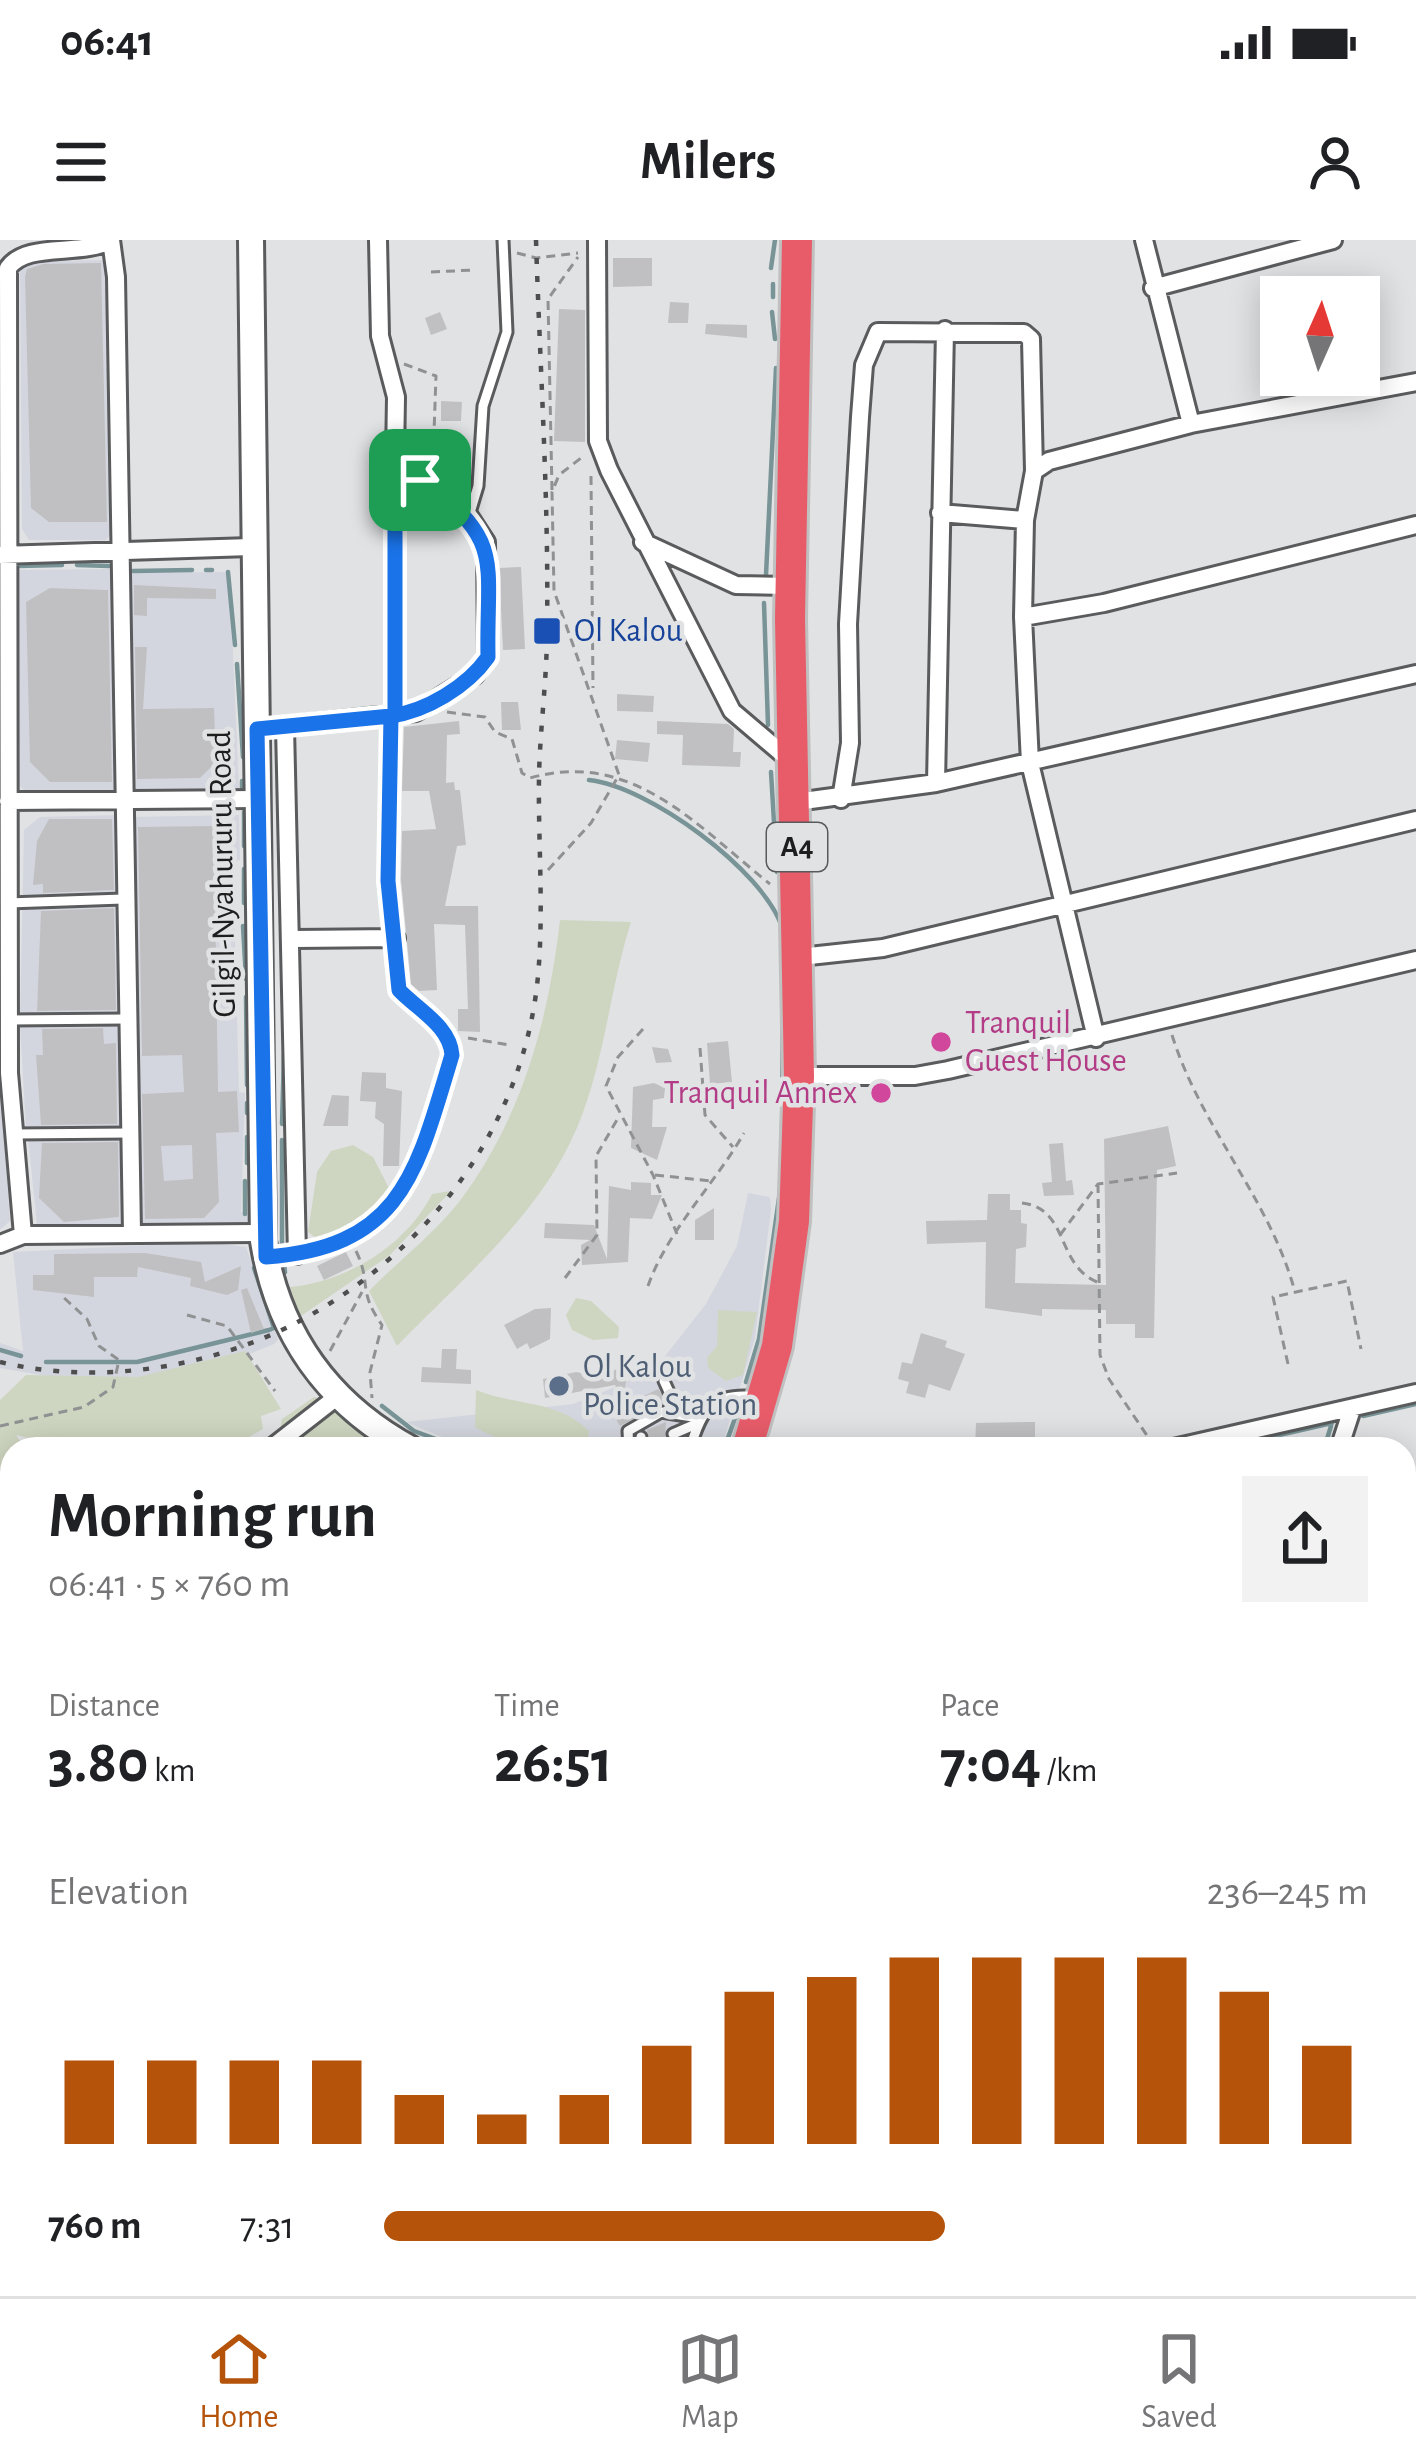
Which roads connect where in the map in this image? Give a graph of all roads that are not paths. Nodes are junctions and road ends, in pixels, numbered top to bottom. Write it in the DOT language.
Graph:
graph roads {
  1 [pos="10,240"];
  2 [pos="111,240"];
  3 [pos="251,240"];
  4 [pos="378,240"];
  5 [pos="597,240"];
  6 [pos="796,240"];
  7 [pos="1144,240"];
  8 [pos="1333,240"];
  9 [pos="504,243"];
  10 [pos="8,268"];
  11 [pos="1153,288"];
  12 [pos="945,330"];
  13 [pos="3,333"];
  14 [pos="1416,382"];
  15 [pos="1191,424"];
  16 [pos="4,439"];
  17 [pos="395,458"];
  18 [pos="1034,471"];
  19 [pos="940,513"];
  20 [pos="469,516"];
  21 [pos="1025,520"];
  22 [pos="1416,525"];
  23 [pos="642,542"];
  24 [pos="251,547"];
  25 [pos="122,549"];
  26 [pos="3,554"];
  27 [pos="790,586"];
  28 [pos="1023,616"];
  29 [pos="2,654"];
  30 [pos="1416,674"];
  31 [pos="393,716"];
  32 [pos="285,727"];
  33 [pos="257,729"];
  34 [pos="3,756"];
  35 [pos="792,763"];
  36 [pos="1030,763"];
  37 [pos="936,783"];
  38 [pos="259,799"];
  39 [pos="841,799"];
  40 [pos="8,802"];
  41 [pos="122,802"];
  42 [pos="796,802"];
  43 [pos="1416,820"];
  44 [pos="123,899"];
  45 [pos="8,903"];
  46 [pos="1063,908"];
  47 [pos="396,938"];
  48 [pos="294,939"];
  49 [pos="800,958"];
  50 [pos="1416,960"];
  51 [pos="125,1019"];
  52 [pos="9,1020"];
  53 [pos="1096,1039"];
  54 [pos="5,1070"];
  55 [pos="800,1076"];
  56 [pos="14,1133"];
  57 [pos="129,1133"];
  58 [pos="132,1232"];
  59 [pos="23,1234"];
  60 [pos="0,1244"];
  61 [pos="264,1245"];
  62 [pos="297,1255"];
  63 [pos="1416,1393"];
  64 [pos="338,1396"];
  65 [pos="763,1398"];
  66 [pos="1352,1409"];
  67 [pos="686,1414"];
  68 [pos="698,1421"];
  69 [pos="285,1437"];
  70 [pos="392,1437"];
  71 [pos="628,1437"];
  72 [pos="680,1437"];
  73 [pos="750,1437"];
  74 [pos="1235,1437"];
  75 [pos="1343,1437"];
  1 -- 10 [label="street"];
  2 -- 10 [label="street"];
  2 -- 25 [label="street"];
  3 -- 24 [label="main road, Gilgil-Nyahururu Road"];
  4 -- 17 [label="street"];
  5 -- 23 [label="street"];
  6 -- 27 [label="highway, A4"];
  7 -- 11 [label="street"];
  8 -- 11 [label="street"];
  9 -- 20 [label="lane"];
  10 -- 13 [label="street"];
  11 -- 15 [label="street"];
  12 -- 18 [label="street"];
  12 -- 19 [label="street"];
  12 -- 39 [label="street"];
  13 -- 16 [label="street"];
  14 -- 15 [label="street"];
  15 -- 18 [label="street"];
  16 -- 26 [label="street"];
  17 -- 20 [label="street"];
  17 -- 31 [label="street"];
  18 -- 21 [label="street"];
  19 -- 21 [label="street"];
  19 -- 37 [label="street"];
  20 -- 31 [label="street"];
  21 -- 28 [label="street"];
  22 -- 28 [label="street"];
  23 -- 27 [label="street"];
  23 -- 35 [label="street"];
  24 -- 25 [label="street"];
  24 -- 33 [label="main road, Gilgil-Nyahururu Road"];
  25 -- 26 [label="street"];
  25 -- 41 [label="street"];
  26 -- 29 [label="street"];
  27 -- 35 [label="highway, A4"];
  28 -- 36 [label="street"];
  29 -- 34 [label="street"];
  30 -- 36 [label="street"];
  31 -- 32 [label="street"];
  31 -- 47 [label="street"];
  32 -- 33 [label="street"];
  32 -- 48 [label="street"];
  33 -- 38 [label="main road, Gilgil-Nyahururu Road"];
  34 -- 40 [label="street"];
  35 -- 42 [label="highway, A4"];
  36 -- 37 [label="street"];
  36 -- 46 [label="street"];
  37 -- 39 [label="street"];
  38 -- 41 [label="street"];
  38 -- 61 [label="main road, Gilgil-Nyahururu Road"];
  39 -- 42 [label="street"];
  40 -- 41 [label="street"];
  40 -- 45 [label="street"];
  41 -- 44 [label="street"];
  42 -- 49 [label="highway, A4"];
  43 -- 46 [label="street"];
  44 -- 45 [label="lane"];
  44 -- 51 [label="street"];
  45 -- 52 [label="street"];
  46 -- 49 [label="street"];
  46 -- 53 [label="street"];
  47 -- 48 [label="street"];
  47 -- 62 [label="street"];
  48 -- 62 [label="street"];
  49 -- 55 [label="highway, A4"];
  50 -- 53 [label="street"];
  51 -- 52 [label="lane"];
  51 -- 57 [label="street"];
  52 -- 54 [label="street"];
  53 -- 55 [label="street"];
  54 -- 56 [label="street"];
  55 -- 65 [label="highway, A4"];
  56 -- 57 [label="lane"];
  56 -- 59 [label="street"];
  57 -- 58 [label="street"];
  58 -- 59 [label="street"];
  58 -- 61 [label="street"];
  59 -- 60 [label="street"];
  61 -- 62 [label="street"];
  61 -- 64 [label="main road, Gilgil-Nyahururu Road"];
  63 -- 66 [label="street"];
  64 -- 69 [label="street"];
  64 -- 70 [label="main road, Gilgil-Nyahururu Road"];
  65 -- 68 [label="lane"];
  65 -- 73 [label="highway, A4"];
  66 -- 74 [label="street"];
  66 -- 75 [label="street"];
  67 -- 68 [label="lane"];
  67 -- 71 [label="lane"];
  67 -- 72 [label="lane"];
  68 -- 72 [label="lane"];
  68 -- 72 [label="lane"];
}
